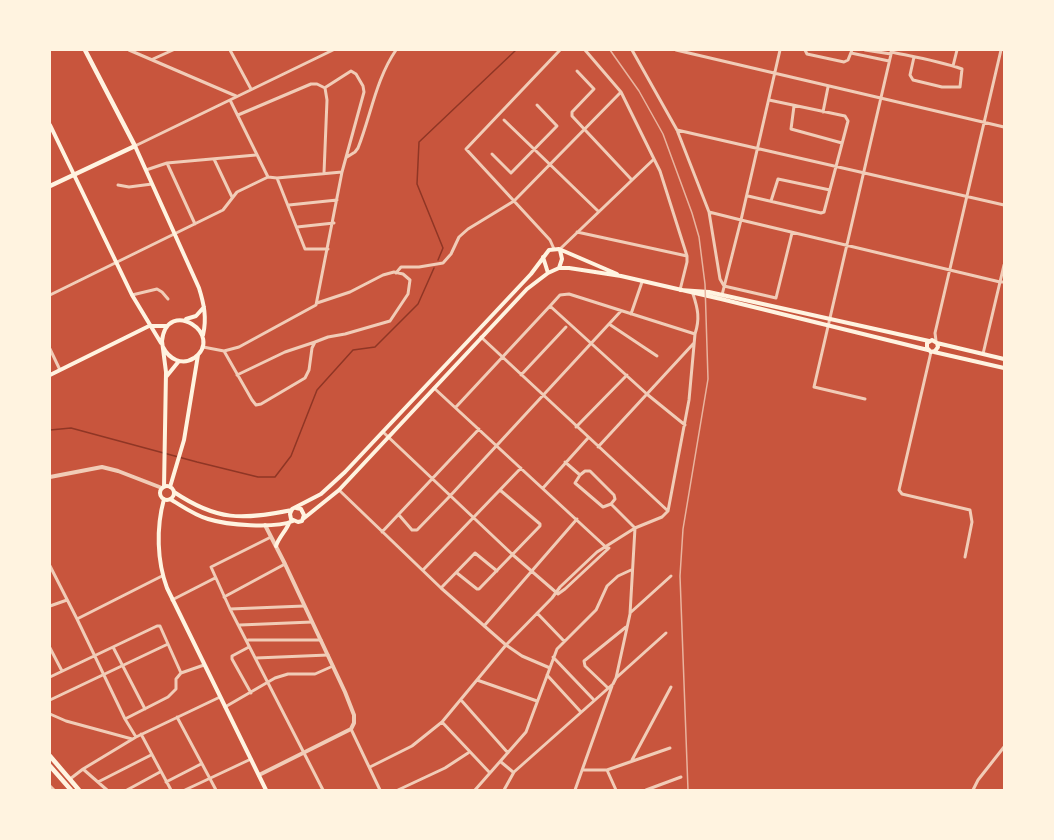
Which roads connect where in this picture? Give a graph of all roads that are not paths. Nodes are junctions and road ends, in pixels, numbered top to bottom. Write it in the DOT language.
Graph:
graph roads {
  1 [pos="85,50"];
  2 [pos="129,50"];
  3 [pos="173,50"];
  4 [pos="230,50"];
  5 [pos="333,50"];
  6 [pos="396,50"];
  7 [pos="560,50"];
  8 [pos="585,50"];
  9 [pos="632,50"];
  10 [pos="675,50"];
  11 [pos="780,50"];
  12 [pos="805,50"];
  13 [pos="866,50"];
  14 [pos="957,50"];
  15 [pos="1002,50"];
  16 [pos="851,51"];
  17 [pos="891,52"];
  18 [pos="914,57"];
  19 [pos="153,59"];
  20 [pos="889,61"];
  21 [pos="953,66"];
  22 [pos="577,70"];
  23 [pos="775,74"];
  24 [pos="828,86"];
  25 [pos="325,88"];
  26 [pos="251,89"];
  27 [pos="621,92"];
  28 [pos="236,96"];
  29 [pos="881,98"];
  30 [pos="230,99"];
  31 [pos="769,100"];
  32 [pos="537,105"];
  33 [pos="794,106"];
  34 [pos="823,112"];
  35 [pos="238,115"];
  36 [pos="504,120"];
  37 [pos="984,123"];
  38 [pos="50,125"];
  39 [pos="1005,127"];
  40 [pos="583,130"];
  41 [pos="677,130"];
  42 [pos="842,142"];
  43 [pos="135,146"];
  44 [pos="758,148"];
  45 [pos="535,149"];
  46 [pos="256,154"];
  47 [pos="492,154"];
  48 [pos="347,157"];
  49 [pos="214,159"];
  50 [pos="654,159"];
  51 [pos="167,163"];
  52 [pos="551,164"];
  53 [pos="836,167"];
  54 [pos="146,171"];
  55 [pos="342,172"];
  56 [pos="324,173"];
  57 [pos="863,173"];
  58 [pos="74,174"];
  59 [pos="268,177"];
  60 [pos="277,178"];
  61 [pos="632,179"];
  62 [pos="152,184"];
  63 [pos="118,185"];
  64 [pos="50,186"];
  65 [pos="830,190"];
  66 [pos="747,196"];
  67 [pos="967,196"];
  68 [pos="232,197"];
  69 [pos="337,200"];
  70 [pos="514,201"];
  71 [pos="771,201"];
  72 [pos="289,205"];
  73 [pos="1005,206"];
  74 [pos="598,211"];
  75 [pos="709,212"];
  76 [pos="741,220"];
  77 [pos="333,223"];
  78 [pos="195,224"];
  79 [pos="297,227"];
  80 [pos="577,232"];
  81 [pos="792,232"];
  82 [pos="175,234"];
  83 [pos="846,244"];
  84 [pos="328,249"];
  85 [pos="558,249"];
  86 [pos="687,256"];
  87 [pos="543,257"];
  88 [pos="116,261"];
  89 [pos="1005,265"];
  90 [pos="559,268"];
  91 [pos="950,269"];
  92 [pos="396,273"];
  93 [pos="548,273"];
  94 [pos="621,276"];
  95 [pos="642,282"];
  96 [pos="1002,282"];
  97 [pos="724,286"];
  98 [pos="680,290"];
  99 [pos="693,294"];
  100 [pos="50,295"];
  101 [pos="132,295"];
  102 [pos="722,295"];
  103 [pos="776,298"];
  104 [pos="168,299"];
  105 [pos="317,303"];
  106 [pos="549,306"];
  107 [pos="774,306"];
  108 [pos="205,307"];
  109 [pos="621,311"];
  110 [pos="773,313"];
  111 [pos="631,314"];
  112 [pos="830,318"];
  113 [pos="183,320"];
  114 [pos="609,324"];
  115 [pos="149,326"];
  116 [pos="168,326"];
  117 [pos="829,326"];
  118 [pos="566,327"];
  119 [pos="935,333"];
  120 [pos="695,334"];
  121 [pos="202,337"];
  122 [pos="481,337"];
  123 [pos="929,341"];
  124 [pos="315,342"];
  125 [pos="937,342"];
  126 [pos="592,344"];
  127 [pos="694,344"];
  128 [pos="162,346"];
  129 [pos="202,346"];
  130 [pos="50,349"];
  131 [pos="224,351"];
  132 [pos="931,351"];
  133 [pos="198,354"];
  134 [pos="983,354"];
  135 [pos="657,356"];
  136 [pos="502,357"];
  137 [pos="1005,359"];
  138 [pos="179,361"];
  139 [pos="1005,368"];
  140 [pos="60,370"];
  141 [pos="50,375"];
  142 [pos="237,375"];
  143 [pos="521,375"];
  144 [pos="627,375"];
  145 [pos="166,378"];
  146 [pos="434,388"];
  147 [pos="648,394"];
  148 [pos="543,396"];
  149 [pos="865,399"];
  150 [pos="456,407"];
  151 [pos="685,425"];
  152 [pos="576,427"];
  153 [pos="478,429"];
  154 [pos="383,432"];
  155 [pos="388,437"];
  156 [pos="588,438"];
  157 [pos="496,446"];
  158 [pos="598,447"];
  159 [pos="565,462"];
  160 [pos="521,468"];
  161 [pos="580,475"];
  162 [pos="50,477"];
  163 [pos="432,478"];
  164 [pos="170,487"];
  165 [pos="163,488"];
  166 [pos="543,488"];
  167 [pos="339,490"];
  168 [pos="500,490"];
  169 [pos="174,492"];
  170 [pos="450,496"];
  171 [pos="164,499"];
  172 [pos="170,499"];
  173 [pos="611,504"];
  174 [pos="294,509"];
  175 [pos="668,511"];
  176 [pos="399,515"];
  177 [pos="474,517"];
  178 [pos="303,519"];
  179 [pos="577,519"];
  180 [pos="291,522"];
  181 [pos="265,525"];
  182 [pos="635,528"];
  183 [pos="382,532"];
  184 [pos="271,537"];
  185 [pos="276,546"];
  186 [pos="607,547"];
  187 [pos="513,555"];
  188 [pos="965,556"];
  189 [pos="285,564"];
  190 [pos="50,566"];
  191 [pos="423,570"];
  192 [pos="631,570"];
  193 [pos="497,571"];
  194 [pos="531,571"];
  195 [pos="457,573"];
  196 [pos="162,576"];
  197 [pos="671,576"];
  198 [pos="215,578"];
  199 [pos="441,588"];
  200 [pos="557,593"];
  201 [pos="224,597"];
  202 [pos="67,600"];
  203 [pos="172,600"];
  204 [pos="50,606"];
  205 [pos="304,606"];
  206 [pos="230,609"];
  207 [pos="537,613"];
  208 [pos="630,614"];
  209 [pos="77,619"];
  210 [pos="312,622"];
  211 [pos="240,625"];
  212 [pos="484,626"];
  213 [pos="627,626"];
  214 [pos="666,633"];
  215 [pos="248,640"];
  216 [pos="321,640"];
  217 [pos="564,641"];
  218 [pos="168,645"];
  219 [pos="506,645"];
  220 [pos="113,647"];
  221 [pos="250,647"];
  222 [pos="50,648"];
  223 [pos="328,655"];
  224 [pos="94,656"];
  225 [pos="553,657"];
  226 [pos="256,658"];
  227 [pos="204,664"];
  228 [pos="123,665"];
  229 [pos="333,666"];
  230 [pos="550,668"];
  231 [pos="62,671"];
  232 [pos="181,672"];
  233 [pos="103,674"];
  234 [pos="547,675"];
  235 [pos="50,677"];
  236 [pos="616,678"];
  237 [pos="477,680"];
  238 [pos="268,682"];
  239 [pos="613,684"];
  240 [pos="671,687"];
  241 [pos="608,688"];
  242 [pos="251,693"];
  243 [pos="220,697"];
  244 [pos="594,699"];
  245 [pos="50,700"];
  246 [pos="461,700"];
  247 [pos="537,701"];
  248 [pos="225,707"];
  249 [pos="145,709"];
  250 [pos="581,711"];
  251 [pos="50,714"];
  252 [pos="177,717"];
  253 [pos="125,719"];
  254 [pos="441,722"];
  255 [pos="351,729"];
  256 [pos="136,736"];
  257 [pos="1005,747"];
  258 [pos="670,748"];
  259 [pos="304,752"];
  260 [pos="468,753"];
  261 [pos="508,754"];
  262 [pos="151,755"];
  263 [pos="50,756"];
  264 [pos="251,758"];
  265 [pos="632,760"];
  266 [pos="501,762"];
  267 [pos="201,764"];
  268 [pos="50,766"];
  269 [pos="370,768"];
  270 [pos="83,769"];
  271 [pos="583,770"];
  272 [pos="607,770"];
  273 [pos="160,772"];
  274 [pos="514,772"];
  275 [pos="490,774"];
  276 [pos="259,775"];
  277 [pos="681,777"];
  278 [pos="210,778"];
  279 [pos="69,780"];
  280 [pos="98,782"];
  281 [pos="166,782"];
  282 [pos="50,786"];
  283 [pos="191,789"];
  284 [pos="54,790"];
  285 [pos="71,790"];
  286 [pos="79,790"];
  287 [pos="107,790"];
  288 [pos="127,790"];
  289 [pos="171,790"];
  290 [pos="185,790"];
  291 [pos="216,790"];
  292 [pos="266,790"];
  293 [pos="323,790"];
  294 [pos="380,790"];
  295 [pos="398,790"];
  296 [pos="475,790"];
  297 [pos="504,790"];
  298 [pos="574,790"];
  299 [pos="616,790"];
  300 [pos="646,790"];
  301 [pos="973,790"];
  1 -- 43 [label="main road"];
  2 -- 19 [label="street"];
  3 -- 19 [label="street"];
  4 -- 26 [label="street"];
  5 -- 26 [label="street"];
  6 -- 48 [label="street"];
  7 -- 70 [label="street"];
  8 -- 27 [label="street"];
  9 -- 41 [label="street"];
  10 -- 23 [label="street"];
  11 -- 23 [label="street"];
  12 -- 16 [label="street"];
  13 -- 17 [label="street"];
  14 -- 21 [label="street"];
  15 -- 37 [label="street"];
  16 -- 20 [label="street"];
  17 -- 18 [label="street"];
  17 -- 20 [label="street"];
  18 -- 21 [label="street"];
  18 -- 21 [label="street"];
  19 -- 28 [label="street"];
  20 -- 29 [label="street"];
  22 -- 40 [label="street"];
  23 -- 24 [label="street"];
  23 -- 31 [label="street"];
  24 -- 29 [label="street"];
  24 -- 34 [label="street"];
  25 -- 35 [label="street"];
  25 -- 48 [label="street"];
  25 -- 56 [label="street"];
  26 -- 28 [label="street"];
  27 -- 40 [label="street"];
  27 -- 50 [label="street"];
  28 -- 30 [label="street"];
  29 -- 37 [label="street"];
  29 -- 57 [label="street"];
  30 -- 35 [label="street"];
  30 -- 43 [label="street"];
  31 -- 33 [label="street"];
  31 -- 44 [label="street"];
  32 -- 45 [label="street"];
  33 -- 34 [label="street"];
  33 -- 42 [label="street"];
  34 -- 42 [label="street"];
  35 -- 46 [label="street"];
  36 -- 45 [label="street"];
  37 -- 39 [label="street"];
  37 -- 67 [label="street"];
  38 -- 58 [label="main road"];
  40 -- 52 [label="street"];
  40 -- 61 [label="street"];
  41 -- 44 [label="street"];
  41 -- 75 [label="street"];
  42 -- 53 [label="street"];
  43 -- 54 [label="main road"];
  43 -- 58 [label="main road"];
  44 -- 53 [label="street"];
  44 -- 66 [label="street"];
  45 -- 47 [label="street"];
  45 -- 52 [label="street"];
  46 -- 49 [label="street"];
  46 -- 59 [label="street"];
  48 -- 55 [label="street"];
  49 -- 51 [label="street"];
  49 -- 68 [label="street"];
  50 -- 61 [label="street"];
  50 -- 86 [label="street"];
  51 -- 54 [label="street"];
  51 -- 78 [label="street"];
  52 -- 70 [label="street"];
  52 -- 74 [label="street"];
  53 -- 57 [label="street"];
  53 -- 65 [label="street"];
  54 -- 62 [label="main road"];
  55 -- 56 [label="street"];
  55 -- 69 [label="street"];
  56 -- 60 [label="street"];
  57 -- 67 [label="street"];
  57 -- 83 [label="street"];
  58 -- 64 [label="main road"];
  58 -- 88 [label="main road"];
  59 -- 60 [label="street"];
  59 -- 68 [label="street"];
  60 -- 72 [label="street"];
  61 -- 74 [label="street"];
  62 -- 63 [label="street"];
  62 -- 82 [label="main road"];
  65 -- 71 [label="street"];
  65 -- 71 [label="street"];
  66 -- 71 [label="street"];
  66 -- 76 [label="street"];
  67 -- 73 [label="street"];
  67 -- 91 [label="street"];
  68 -- 78 [label="street"];
  69 -- 72 [label="street"];
  69 -- 77 [label="street"];
  70 -- 85 [label="street"];
  70 -- 92 [label="street"];
  72 -- 79 [label="street"];
  74 -- 80 [label="street"];
  75 -- 76 [label="street"];
  75 -- 97 [label="street"];
  76 -- 81 [label="street"];
  76 -- 97 [label="street"];
  77 -- 79 [label="street"];
  77 -- 84 [label="street"];
  78 -- 82 [label="street"];
  79 -- 84 [label="street"];
  80 -- 85 [label="street"];
  80 -- 86 [label="street"];
  81 -- 83 [label="street"];
  81 -- 103 [label="street"];
  82 -- 88 [label="street"];
  82 -- 108 [label="main road"];
  83 -- 91 [label="street"];
  83 -- 112 [label="street"];
  84 -- 105 [label="street"];
  85 -- 87 [label="main road"];
  85 -- 90 [label="main road"];
  85 -- 94 [label="main road"];
  86 -- 98 [label="street"];
  87 -- 93 [label="main road"];
  87 -- 154 [label="main road"];
  88 -- 100 [label="street"];
  88 -- 101 [label="main road"];
  89 -- 96 [label="street"];
  90 -- 93 [label="main road"];
  90 -- 94 [label="main road"];
  91 -- 96 [label="street"];
  91 -- 119 [label="street"];
  92 -- 105 [label="street"];
  92 -- 124 [label="street"];
  93 -- 122 [label="main road"];
  94 -- 95 [label="main road"];
  95 -- 98 [label="main road"];
  95 -- 111 [label="street"];
  96 -- 134 [label="street"];
  97 -- 102 [label="street"];
  97 -- 103 [label="street"];
  98 -- 99 [label="main road"];
  98 -- 102 [label="main road"];
  99 -- 110 [label="main road"];
  99 -- 120 [label="street"];
  101 -- 104 [label="street"];
  101 -- 115 [label="main road"];
  102 -- 107 [label="main road"];
  103 -- 107 [label="street"];
  105 -- 131 [label="street"];
  106 -- 109 [label="street"];
  106 -- 126 [label="street"];
  106 -- 136 [label="street"];
  107 -- 110 [label="street"];
  107 -- 112 [label="main road"];
  108 -- 113 [label="main road"];
  108 -- 121 [label="main road"];
  109 -- 111 [label="street"];
  109 -- 114 [label="street"];
  110 -- 117 [label="main road"];
  111 -- 120 [label="street"];
  112 -- 117 [label="street"];
  112 -- 123 [label="main road"];
  113 -- 116 [label="main road"];
  113 -- 121 [label="main road"];
  114 -- 126 [label="street"];
  114 -- 135 [label="street"];
  115 -- 116 [label="main road"];
  115 -- 128 [label="main road"];
  115 -- 140 [label="main road"];
  116 -- 128 [label="main road"];
  117 -- 132 [label="main road"];
  117 -- 149 [label="street"];
  118 -- 143 [label="street"];
  119 -- 123 [label="street"];
  119 -- 125 [label="street"];
  120 -- 127 [label="street"];
  121 -- 129 [label="main road"];
  122 -- 136 [label="street"];
  122 -- 146 [label="main road"];
  123 -- 125 [label="main road"];
  123 -- 132 [label="main road"];
  124 -- 142 [label="street"];
  124 -- 142 [label="street"];
  125 -- 132 [label="main road"];
  125 -- 134 [label="main road"];
  126 -- 144 [label="street"];
  126 -- 148 [label="street"];
  127 -- 147 [label="street"];
  127 -- 151 [label="street"];
  128 -- 138 [label="main road"];
  128 -- 145 [label="main road"];
  129 -- 131 [label="street"];
  129 -- 133 [label="main road"];
  130 -- 140 [label="street"];
  131 -- 142 [label="street"];
  132 -- 139 [label="main road"];
  132 -- 188 [label="street"];
  133 -- 138 [label="main road"];
  133 -- 164 [label="main road"];
  134 -- 137 [label="main road"];
  136 -- 143 [label="street"];
  136 -- 150 [label="street"];
  138 -- 145 [label="main road"];
  140 -- 141 [label="main road"];
  143 -- 148 [label="street"];
  144 -- 147 [label="street"];
  144 -- 152 [label="street"];
  145 -- 165 [label="main road"];
  146 -- 150 [label="street"];
  146 -- 155 [label="main road"];
  147 -- 151 [label="street"];
  147 -- 158 [label="street"];
  148 -- 152 [label="street"];
  148 -- 157 [label="street"];
  150 -- 153 [label="street"];
  151 -- 175 [label="street"];
  152 -- 156 [label="street"];
  153 -- 157 [label="street"];
  153 -- 163 [label="street"];
  154 -- 155 [label="street"];
  154 -- 174 [label="main road"];
  155 -- 163 [label="street"];
  155 -- 167 [label="main road"];
  156 -- 158 [label="street"];
  156 -- 159 [label="street"];
  157 -- 160 [label="street"];
  157 -- 170 [label="street"];
  158 -- 175 [label="street"];
  159 -- 161 [label="street"];
  159 -- 166 [label="street"];
  160 -- 166 [label="street"];
  160 -- 168 [label="street"];
  161 -- 173 [label="street"];
  161 -- 173 [label="street"];
  162 -- 165 [label="street"];
  163 -- 170 [label="street"];
  163 -- 176 [label="street"];
  164 -- 165 [label="main road"];
  164 -- 169 [label="main road"];
  165 -- 171 [label="main road"];
  166 -- 179 [label="street"];
  167 -- 178 [label="main road"];
  167 -- 183 [label="street"];
  168 -- 177 [label="street"];
  168 -- 187 [label="street"];
  169 -- 172 [label="main road"];
  169 -- 174 [label="main road"];
  170 -- 176 [label="street"];
  170 -- 177 [label="street"];
  171 -- 172 [label="main road"];
  171 -- 196 [label="main road"];
  172 -- 181 [label="main road"];
  173 -- 182 [label="street"];
  174 -- 178 [label="main road"];
  174 -- 180 [label="main road"];
  175 -- 182 [label="street"];
  176 -- 183 [label="street"];
  177 -- 187 [label="street"];
  177 -- 191 [label="street"];
  178 -- 180 [label="main road"];
  179 -- 186 [label="street"];
  179 -- 194 [label="street"];
  180 -- 181 [label="main road"];
  180 -- 185 [label="main road"];
  181 -- 184 [label="street"];
  182 -- 186 [label="street"];
  182 -- 192 [label="street"];
  183 -- 191 [label="street"];
  184 -- 185 [label="street"];
  184 -- 198 [label="street"];
  185 -- 189 [label="street"];
  186 -- 200 [label="street"];
  187 -- 193 [label="street"];
  187 -- 194 [label="street"];
  189 -- 201 [label="street"];
  189 -- 205 [label="street"];
  190 -- 202 [label="street"];
  191 -- 199 [label="street"];
  192 -- 208 [label="street"];
  192 -- 217 [label="street"];
  193 -- 195 [label="street"];
  193 -- 195 [label="street"];
  194 -- 200 [label="street"];
  194 -- 212 [label="street"];
  195 -- 199 [label="street"];
  196 -- 203 [label="main road"];
  196 -- 209 [label="street"];
  197 -- 208 [label="street"];
  198 -- 201 [label="street"];
  198 -- 203 [label="street"];
  199 -- 212 [label="street"];
  200 -- 207 [label="street"];
  201 -- 206 [label="street"];
  202 -- 204 [label="street"];
  202 -- 209 [label="street"];
  203 -- 227 [label="main road"];
  205 -- 206 [label="street"];
  205 -- 210 [label="street"];
  206 -- 211 [label="street"];
  207 -- 217 [label="street"];
  207 -- 219 [label="street"];
  208 -- 213 [label="street"];
  209 -- 224 [label="street"];
  210 -- 211 [label="street"];
  210 -- 216 [label="street"];
  211 -- 215 [label="street"];
  212 -- 219 [label="street"];
  213 -- 236 [label="street"];
  213 -- 241 [label="street"];
  214 -- 236 [label="street"];
  215 -- 216 [label="street"];
  215 -- 221 [label="street"];
  216 -- 223 [label="street"];
  217 -- 225 [label="street"];
  218 -- 220 [label="street"];
  218 -- 228 [label="street"];
  218 -- 232 [label="street"];
  219 -- 230 [label="street"];
  219 -- 237 [label="street"];
  220 -- 224 [label="street"];
  220 -- 228 [label="street"];
  221 -- 226 [label="street"];
  221 -- 242 [label="street"];
  222 -- 231 [label="street"];
  223 -- 226 [label="street"];
  223 -- 229 [label="street"];
  224 -- 231 [label="street"];
  224 -- 233 [label="street"];
  225 -- 230 [label="street"];
  225 -- 244 [label="street"];
  226 -- 238 [label="street"];
  227 -- 232 [label="street"];
  227 -- 243 [label="main road"];
  228 -- 233 [label="street"];
  228 -- 249 [label="street"];
  229 -- 238 [label="street"];
  229 -- 255 [label="street"];
  230 -- 234 [label="street"];
  231 -- 235 [label="street"];
  232 -- 249 [label="street"];
  233 -- 245 [label="street"];
  233 -- 253 [label="street"];
  234 -- 247 [label="street"];
  234 -- 250 [label="street"];
  236 -- 239 [label="street"];
  237 -- 246 [label="street"];
  237 -- 247 [label="street"];
  238 -- 242 [label="street"];
  238 -- 259 [label="street"];
  239 -- 241 [label="street"];
  239 -- 271 [label="street"];
  240 -- 265 [label="street"];
  241 -- 244 [label="street"];
  242 -- 248 [label="street"];
  243 -- 248 [label="main road"];
  243 -- 252 [label="street"];
  244 -- 250 [label="street"];
  246 -- 254 [label="street"];
  246 -- 261 [label="street"];
  247 -- 261 [label="street"];
  248 -- 264 [label="main road"];
  249 -- 253 [label="street"];
  250 -- 274 [label="street"];
  251 -- 256 [label="street"];
  252 -- 256 [label="street"];
  252 -- 267 [label="street"];
  253 -- 256 [label="street"];
  254 -- 260 [label="street"];
  254 -- 269 [label="street"];
  255 -- 259 [label="street"];
  255 -- 269 [label="street"];
  256 -- 262 [label="street"];
  256 -- 270 [label="street"];
  257 -- 301 [label="street"];
  258 -- 265 [label="street"];
  259 -- 276 [label="street"];
  259 -- 293 [label="street"];
  260 -- 275 [label="street"];
  260 -- 295 [label="street"];
  261 -- 266 [label="street"];
  262 -- 273 [label="street"];
  262 -- 280 [label="street"];
  263 -- 279 [label="main road"];
  264 -- 276 [label="main road"];
  264 -- 278 [label="street"];
  265 -- 272 [label="street"];
  266 -- 274 [label="street"];
  266 -- 275 [label="street"];
  267 -- 278 [label="street"];
  267 -- 281 [label="street"];
  268 -- 285 [label="main road"];
  269 -- 294 [label="street"];
  270 -- 279 [label="street"];
  270 -- 280 [label="street"];
  271 -- 272 [label="street"];
  271 -- 298 [label="street"];
  272 -- 299 [label="street"];
  273 -- 281 [label="street"];
  273 -- 288 [label="street"];
  274 -- 297 [label="street"];
  275 -- 296 [label="street"];
  276 -- 292 [label="main road"];
  277 -- 300 [label="street"];
  278 -- 283 [label="street"];
  278 -- 291 [label="street"];
  279 -- 286 [label="main road"];
  280 -- 287 [label="street"];
  281 -- 289 [label="street"];
  282 -- 284 [label="street"];
  283 -- 290 [label="street"];
}
